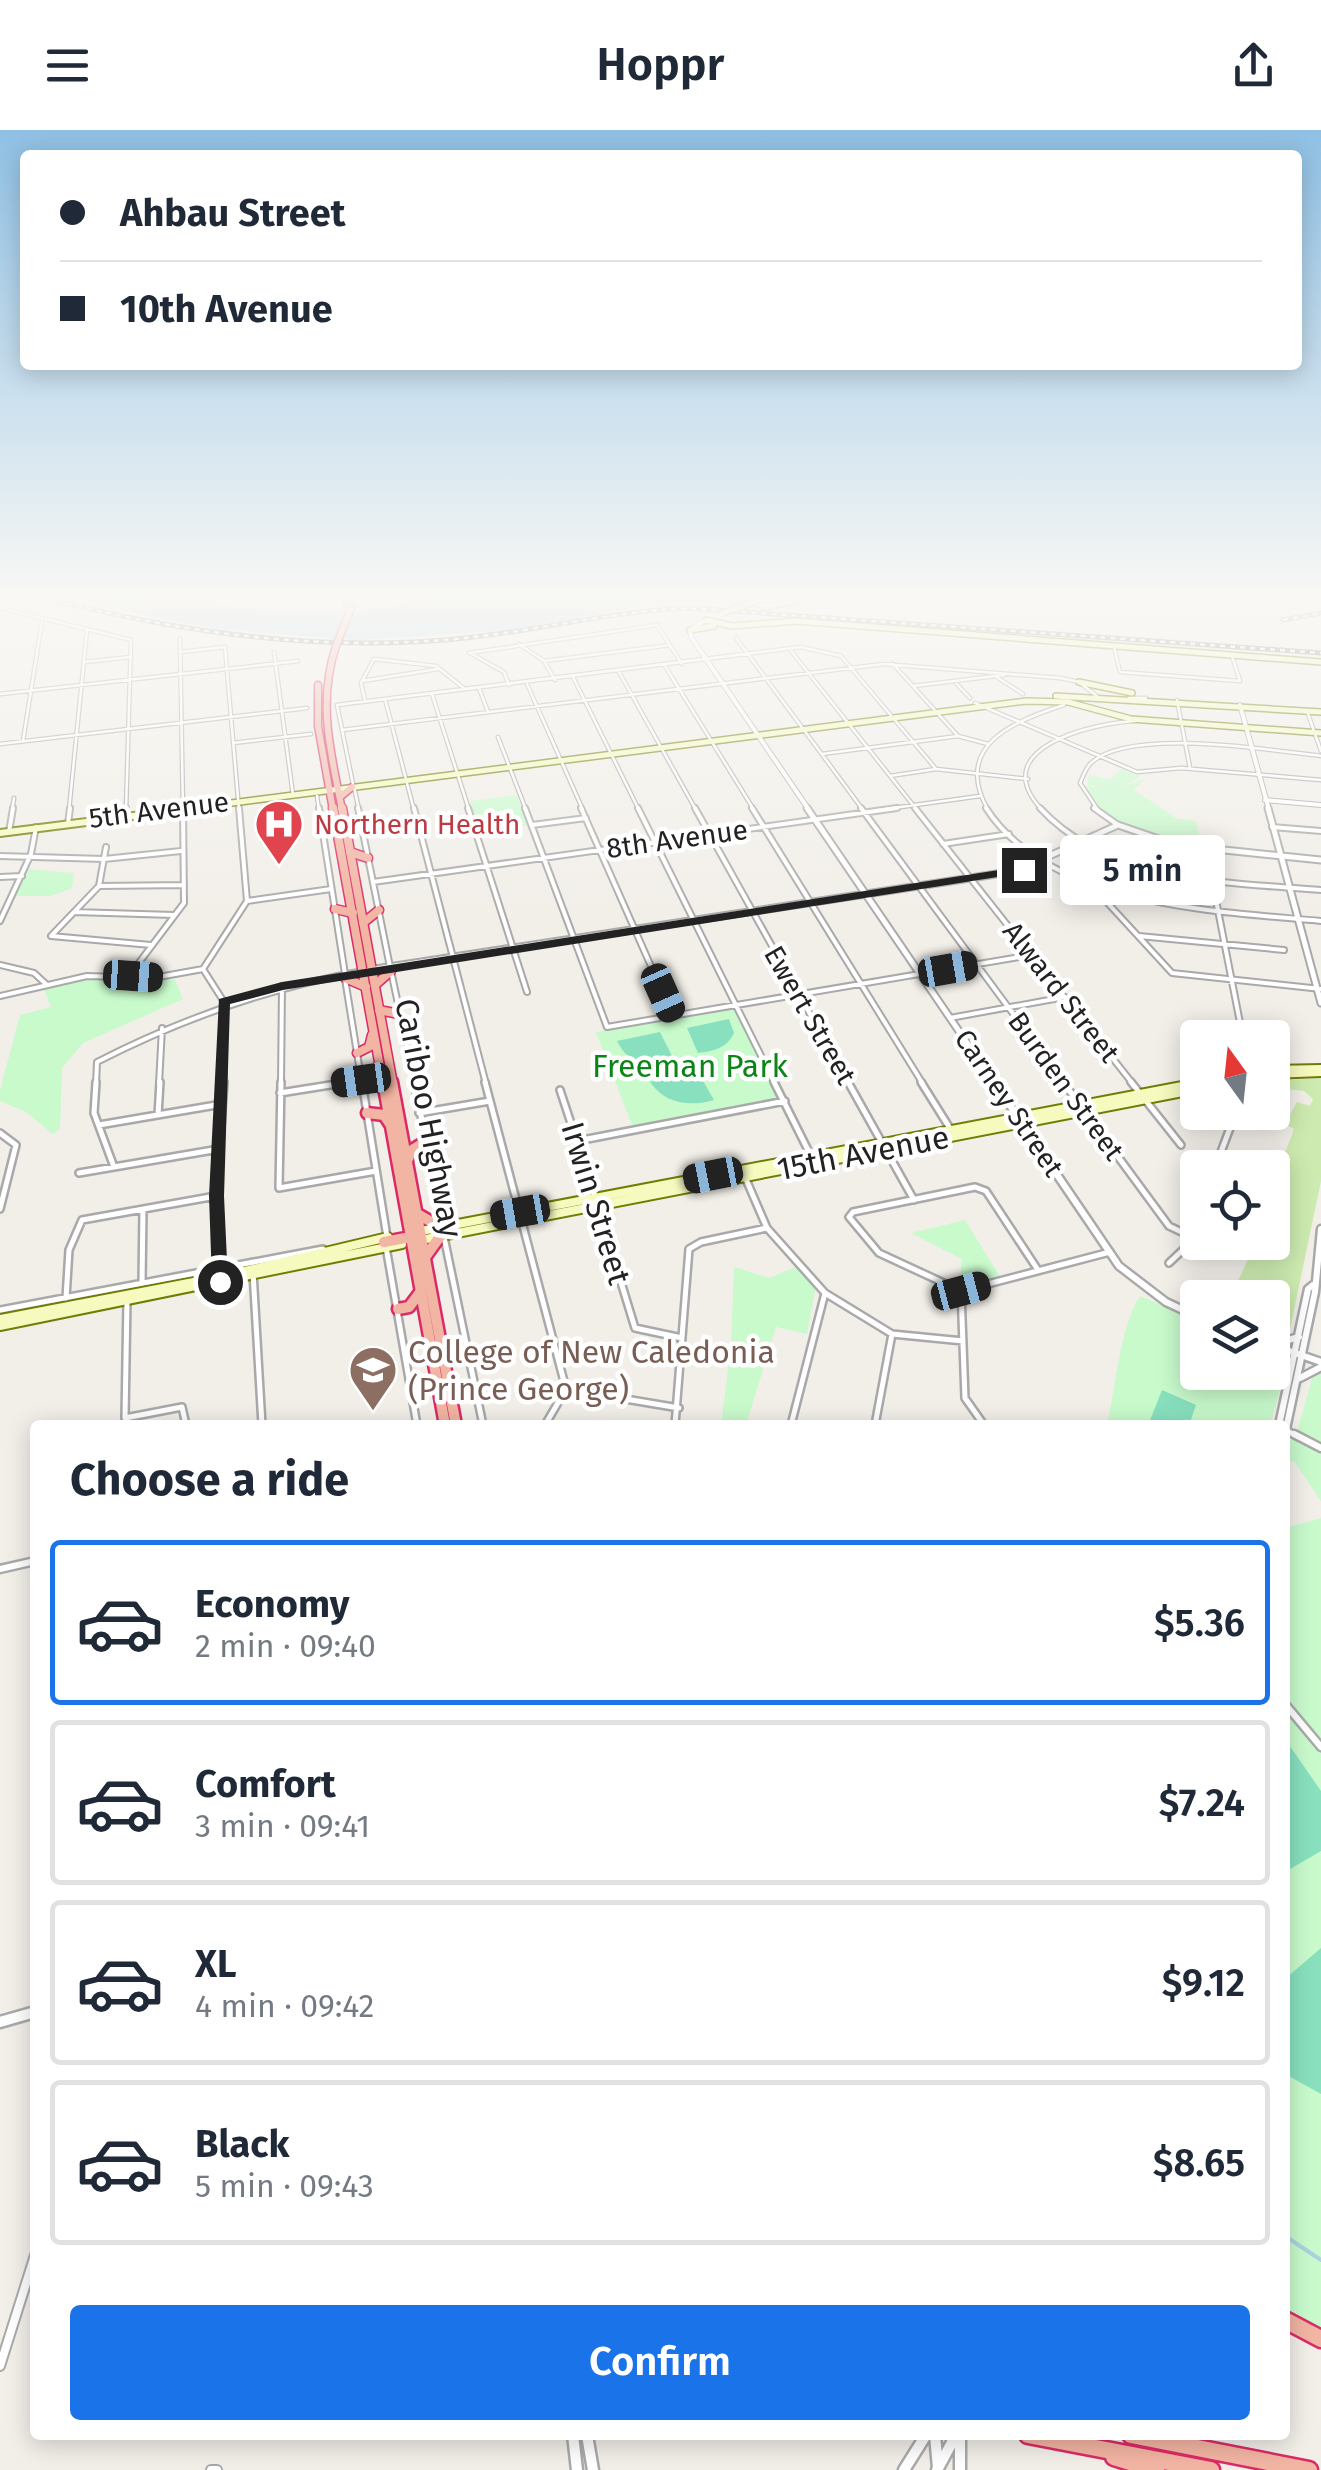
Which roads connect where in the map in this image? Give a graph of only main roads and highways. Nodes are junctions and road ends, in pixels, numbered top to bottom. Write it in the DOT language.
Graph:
graph roads {
  1 [pos="317,705"];
  2 [pos="324,705"];
  3 [pos="959,705"];
  4 [pos="1072,705"];
  5 [pos="1242,705"];
  6 [pos="1321,712"];
  7 [pos="1318,733"];
  8 [pos="323,751"];
  9 [pos="336,776"];
  10 [pos="353,786"];
  11 [pos="334,791"];
  12 [pos="319,792"];
  13 [pos="337,826"];
  14 [pos="0,832"];
  15 [pos="323,837"];
  16 [pos="350,852"];
  17 [pos="368,858"];
  18 [pos="335,909"];
  19 [pos="378,910"];
  20 [pos="353,913"];
  21 [pos="363,923"];
  22 [pos="367,968"];
  23 [pos="371,987"];
  24 [pos="379,1010"];
  25 [pos="378,1025"];
  26 [pos="357,1053"];
  27 [pos="1321,1069"];
  28 [pos="1290,1071"];
  29 [pos="1180,1089"];
  30 [pos="366,1113"];
  31 [pos="1020,1120"];
  32 [pos="391,1126"];
  33 [pos="425,1142"];
  34 [pos="886,1145"];
  35 [pos="407,1162"];
  36 [pos="743,1173"];
  37 [pos="411,1212"];
  38 [pos="442,1231"];
  39 [pos="415,1236"];
  40 [pos="388,1242"];
  41 [pos="421,1263"];
  42 [pos="253,1272"];
  43 [pos="421,1291"];
  44 [pos="91,1293"];
  45 [pos="127,1298"];
  46 [pos="68,1302"];
  47 [pos="425,1315"];
  48 [pos="0,1322"];
  49 [pos="443,1420"];
  50 [pos="455,1420"];
  51 [pos="1290,2322"];
  52 [pos="1321,2338"];
  53 [pos="1052,2440"];
  54 [pos="1157,2440"];
  55 [pos="1061,2442"];
  56 [pos="1156,2470"];
  57 [pos="1211,2470"];
  58 [pos="1310,2470"];
  1 -- 8 [label="highway, Cariboo Highway"];
  2 -- 9 [label="highway, Cariboo Highway"];
  3 -- 10 [label="main road"];
  4 -- 7 [label="main road"];
  5 -- 6 [label="main road"];
  8 -- 11 [label="highway, Cariboo Highway"];
  8 -- 12 [label="highway"];
  9 -- 10 [label="highway"];
  9 -- 11 [label="highway, Cariboo Highway"];
  10 -- 11 [label="highway"];
  11 -- 12 [label="highway"];
  11 -- 13 [label="highway, Cariboo Highway"];
  11 -- 16 [label="highway, Cariboo Highway"];
  12 -- 14 [label="main road, 5th Avenue"];
  13 -- 15 [label="highway"];
  13 -- 20 [label="highway, Cariboo Highway"];
  16 -- 17 [label="highway"];
  16 -- 21 [label="highway, Cariboo Highway"];
  18 -- 20 [label="highway"];
  19 -- 21 [label="highway"];
  20 -- 22 [label="highway, Cariboo Highway"];
  21 -- 22 [label="highway, Cariboo Highway"];
  22 -- 23 [label="highway, Cariboo Highway"];
  22 -- 23 [label="highway"];
  22 -- 23 [label="highway"];
  23 -- 24 [label="highway, Cariboo Highway"];
  23 -- 25 [label="highway, Cariboo Highway"];
  24 -- 25 [label="highway, Cariboo Highway"];
  24 -- 25 [label="highway"];
  25 -- 26 [label="highway"];
  25 -- 32 [label="highway, Cariboo Highway"];
  25 -- 35 [label="highway, Cariboo Highway"];
  27 -- 28 [label="main road"];
  29 -- 31 [label="main road, 15th Avenue"];
  30 -- 32 [label="highway"];
  31 -- 34 [label="main road, 15th Avenue"];
  31 -- 34 [label="main road, 15th Avenue"];
  32 -- 37 [label="highway, Cariboo Highway"];
  33 -- 35 [label="highway"];
  34 -- 36 [label="main road, 15th Avenue"];
  34 -- 36 [label="main road, 15th Avenue"];
  35 -- 37 [label="highway, Cariboo Highway"];
  36 -- 38 [label="main road, 15th Avenue"];
  37 -- 38 [label="highway"];
  37 -- 39 [label="highway, Cariboo Highway"];
  37 -- 40 [label="highway"];
  38 -- 39 [label="main road, 15th Avenue"];
  38 -- 41 [label="highway"];
  39 -- 40 [label="highway"];
  39 -- 41 [label="highway, Cariboo Highway"];
  40 -- 41 [label="highway"];
  40 -- 42 [label="main road"];
  40 -- 42 [label="main road"];
  41 -- 43 [label="highway, Cariboo Highway"];
  41 -- 50 [label="highway, Cariboo Highway"];
  42 -- 45 [label="main road"];
  43 -- 47 [label="highway, Cariboo Highway"];
  43 -- 47 [label="highway"];
  44 -- 46 [label="main road"];
  45 -- 46 [label="main road"];
  45 -- 48 [label="main road"];
  46 -- 48 [label="main road"];
  47 -- 49 [label="highway, Cariboo Highway"];
  51 -- 52 [label="highway"];
  53 -- 55 [label="highway"];
  54 -- 58 [label="highway"];
  55 -- 56 [label="highway"];
  55 -- 57 [label="highway"];
}
